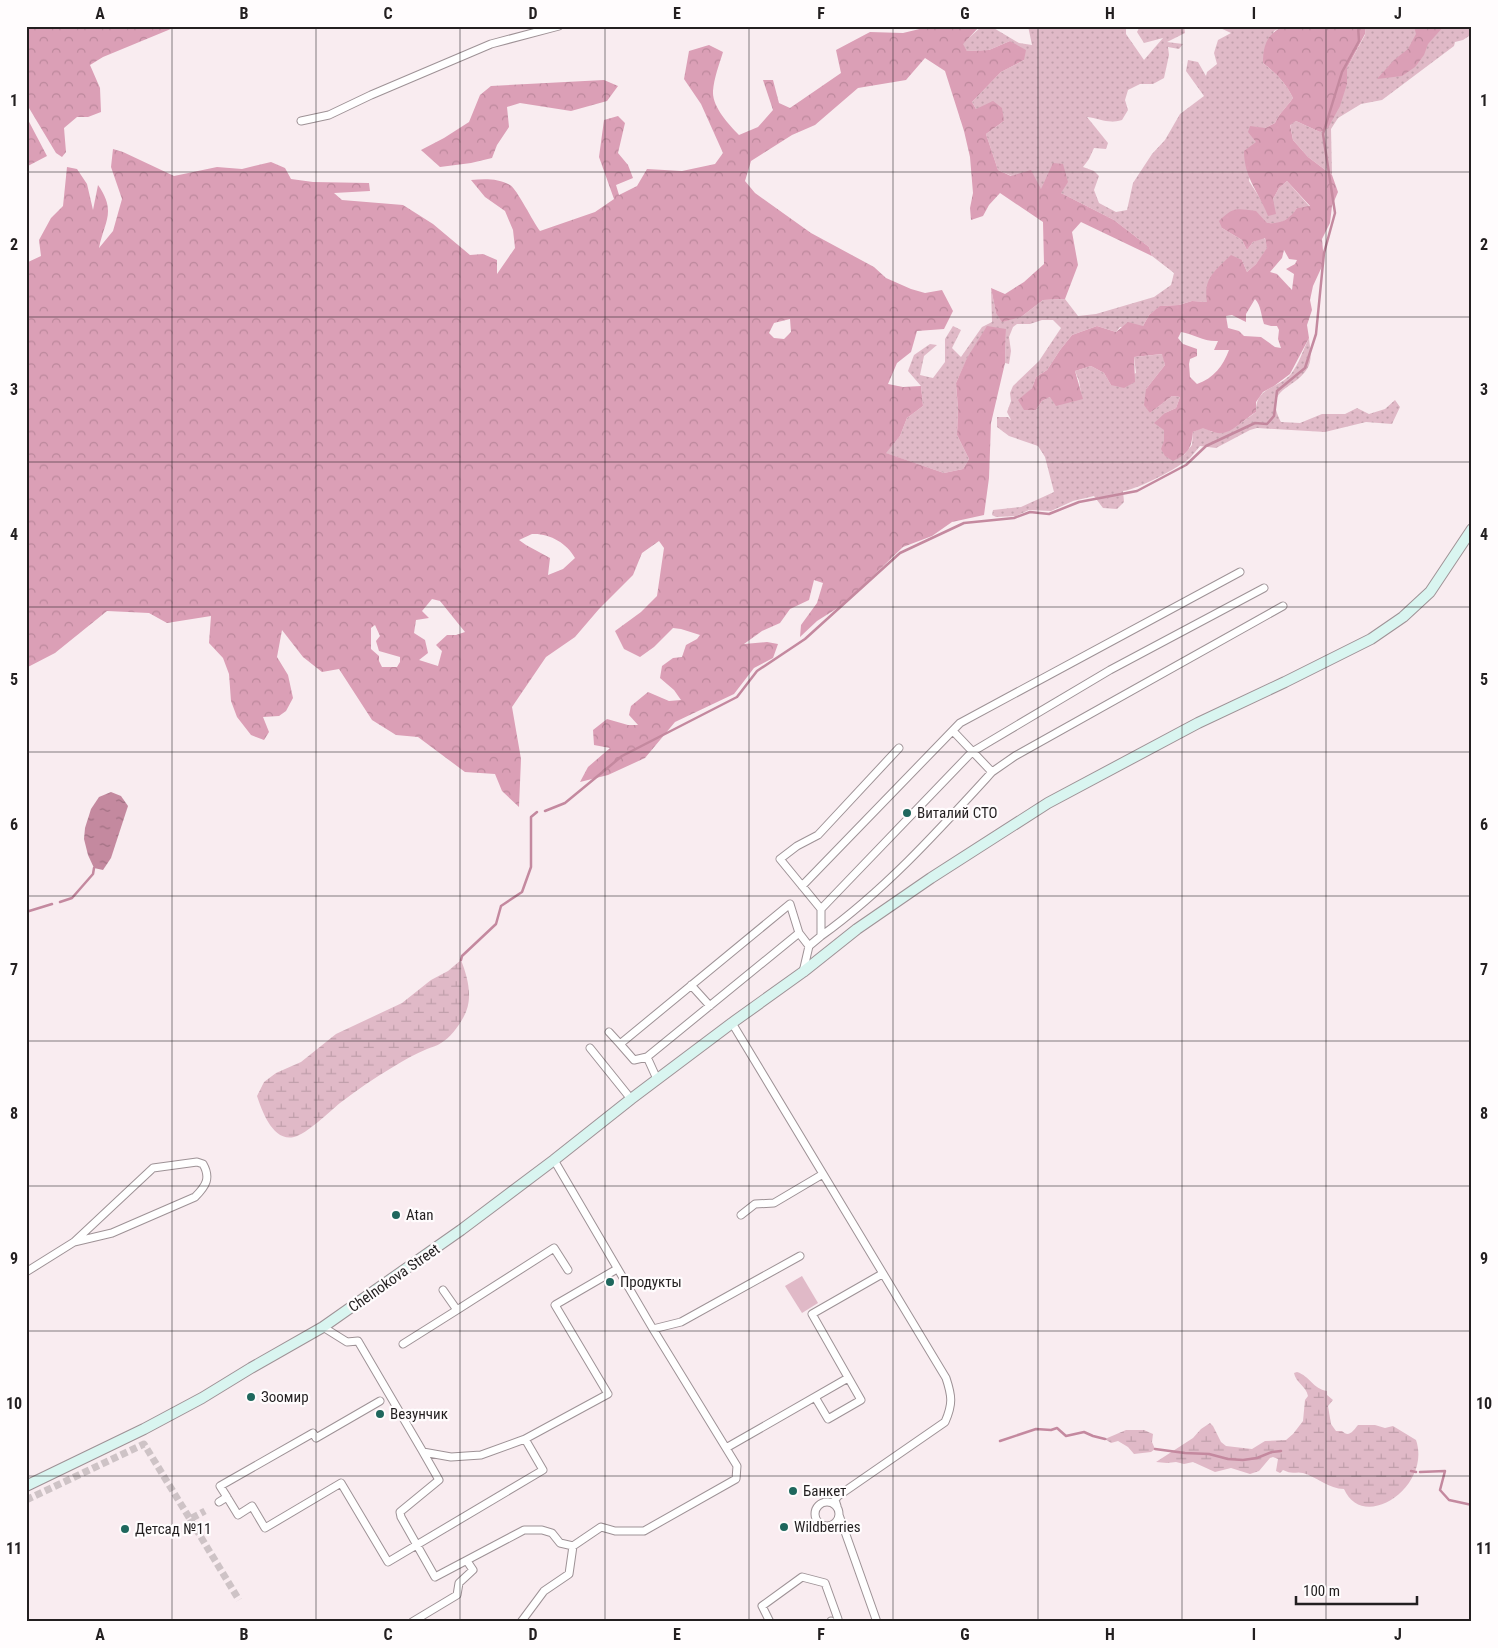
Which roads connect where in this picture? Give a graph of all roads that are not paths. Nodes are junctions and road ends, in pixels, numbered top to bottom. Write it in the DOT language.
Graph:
graph roads {
  1 [pos="559,26"];
  2 [pos="301,120"];
  3 [pos="1472,529"];
  4 [pos="1240,572"];
  5 [pos="1264,588"];
  6 [pos="1283,606"];
  7 [pos="953,731"];
  8 [pos="899,748"];
  9 [pos="972,752"];
  10 [pos="992,772"];
  11 [pos="802,886"];
  12 [pos="821,909"];
  13 [pos="799,934"];
  14 [pos="821,936"];
  15 [pos="809,946"];
  16 [pos="803,972"];
  17 [pos="691,985"];
  18 [pos="710,1006"];
  19 [pos="732,1023"];
  20 [pos="609,1032"];
  21 [pos="620,1044"];
  22 [pos="590,1048"];
  23 [pos="647,1056"];
  24 [pos="657,1079"];
  25 [pos="631,1099"];
  26 [pos="554,1160"];
  27 [pos="823,1174"];
  28 [pos="741,1215"];
  29 [pos="74,1242"];
  30 [pos="800,1256"];
  31 [pos="617,1269"];
  32 [pos="568,1270"];
  33 [pos="26,1272"];
  34 [pos="882,1274"];
  35 [pos="443,1290"];
  36 [pos="457,1310"];
  37 [pos="323,1327"];
  38 [pos="653,1329"];
  39 [pos="404,1344"];
  40 [pos="848,1378"];
  41 [pos="815,1397"];
  42 [pos="380,1401"];
  43 [pos="524,1439"];
  44 [pos="726,1448"];
  45 [pos="423,1452"];
  46 [pos="26,1486"];
  47 [pos="227,1497"];
  48 [pos="219,1502"];
  49 [pos="837,1506"];
  50 [pos="839,1515"];
  51 [pos="416,1546"];
  52 [pos="574,1546"];
  53 [pos="467,1560"];
  54 [pos="833,1620"];
  55 [pos="412,1622"];
  56 [pos="521,1622"];
  57 [pos="770,1622"];
  58 [pos="877,1622"];
  1 -- 2 [label="street"];
  3 -- 16 [label="main road, Chelnokova Street"];
  4 -- 7 [label="street"];
  5 -- 9 [label="street"];
  6 -- 10 [label="street"];
  7 -- 9 [label="street"];
  7 -- 11 [label="street"];
  8 -- 11 [label="street"];
  9 -- 10 [label="street"];
  9 -- 12 [label="street"];
  10 -- 14 [label="street"];
  11 -- 12 [label="street"];
  12 -- 14 [label="street"];
  13 -- 15 [label="street"];
  13 -- 17 [label="street"];
  13 -- 18 [label="street"];
  14 -- 15 [label="street"];
  15 -- 16 [label="street"];
  16 -- 19 [label="main road, Chelnokova Street"];
  17 -- 18 [label="street"];
  17 -- 21 [label="street"];
  18 -- 23 [label="street"];
  19 -- 24 [label="main road, Chelnokova Street"];
  19 -- 27 [label="street"];
  20 -- 21 [label="street"];
  21 -- 23 [label="street"];
  22 -- 25 [label="street"];
  23 -- 24 [label="street"];
  24 -- 25 [label="main road, Chelnokova Street"];
  25 -- 26 [label="main road, Chelnokova Street"];
  26 -- 31 [label="street"];
  26 -- 37 [label="main road, Chelnokova Street"];
  27 -- 28 [label="street"];
  27 -- 34 [label="street"];
  29 -- 29 [label="street"];
  29 -- 33 [label="street"];
  30 -- 38 [label="street"];
  31 -- 38 [label="street"];
  31 -- 43 [label="street"];
  32 -- 36 [label="street"];
  34 -- 40 [label="street"];
  34 -- 49 [label="street"];
  35 -- 36 [label="street"];
  36 -- 39 [label="street"];
  37 -- 45 [label="street"];
  37 -- 46 [label="main road, Chelnokova Street"];
  38 -- 44 [label="street"];
  40 -- 41 [label="street"];
  40 -- 41 [label="street"];
  41 -- 44 [label="street"];
  42 -- 47 [label="street"];
  43 -- 45 [label="street"];
  43 -- 51 [label="street"];
  44 -- 52 [label="street"];
  45 -- 51 [label="street"];
  47 -- 48 [label="street"];
  47 -- 51 [label="street"];
  49 -- 50 [label="street"];
  49 -- 50 [label="street"];
  50 -- 58 [label="street"];
  51 -- 53 [label="street"];
  52 -- 53 [label="street"];
  52 -- 56 [label="street"];
  53 -- 55 [label="street"];
  54 -- 57 [label="street"];
}
